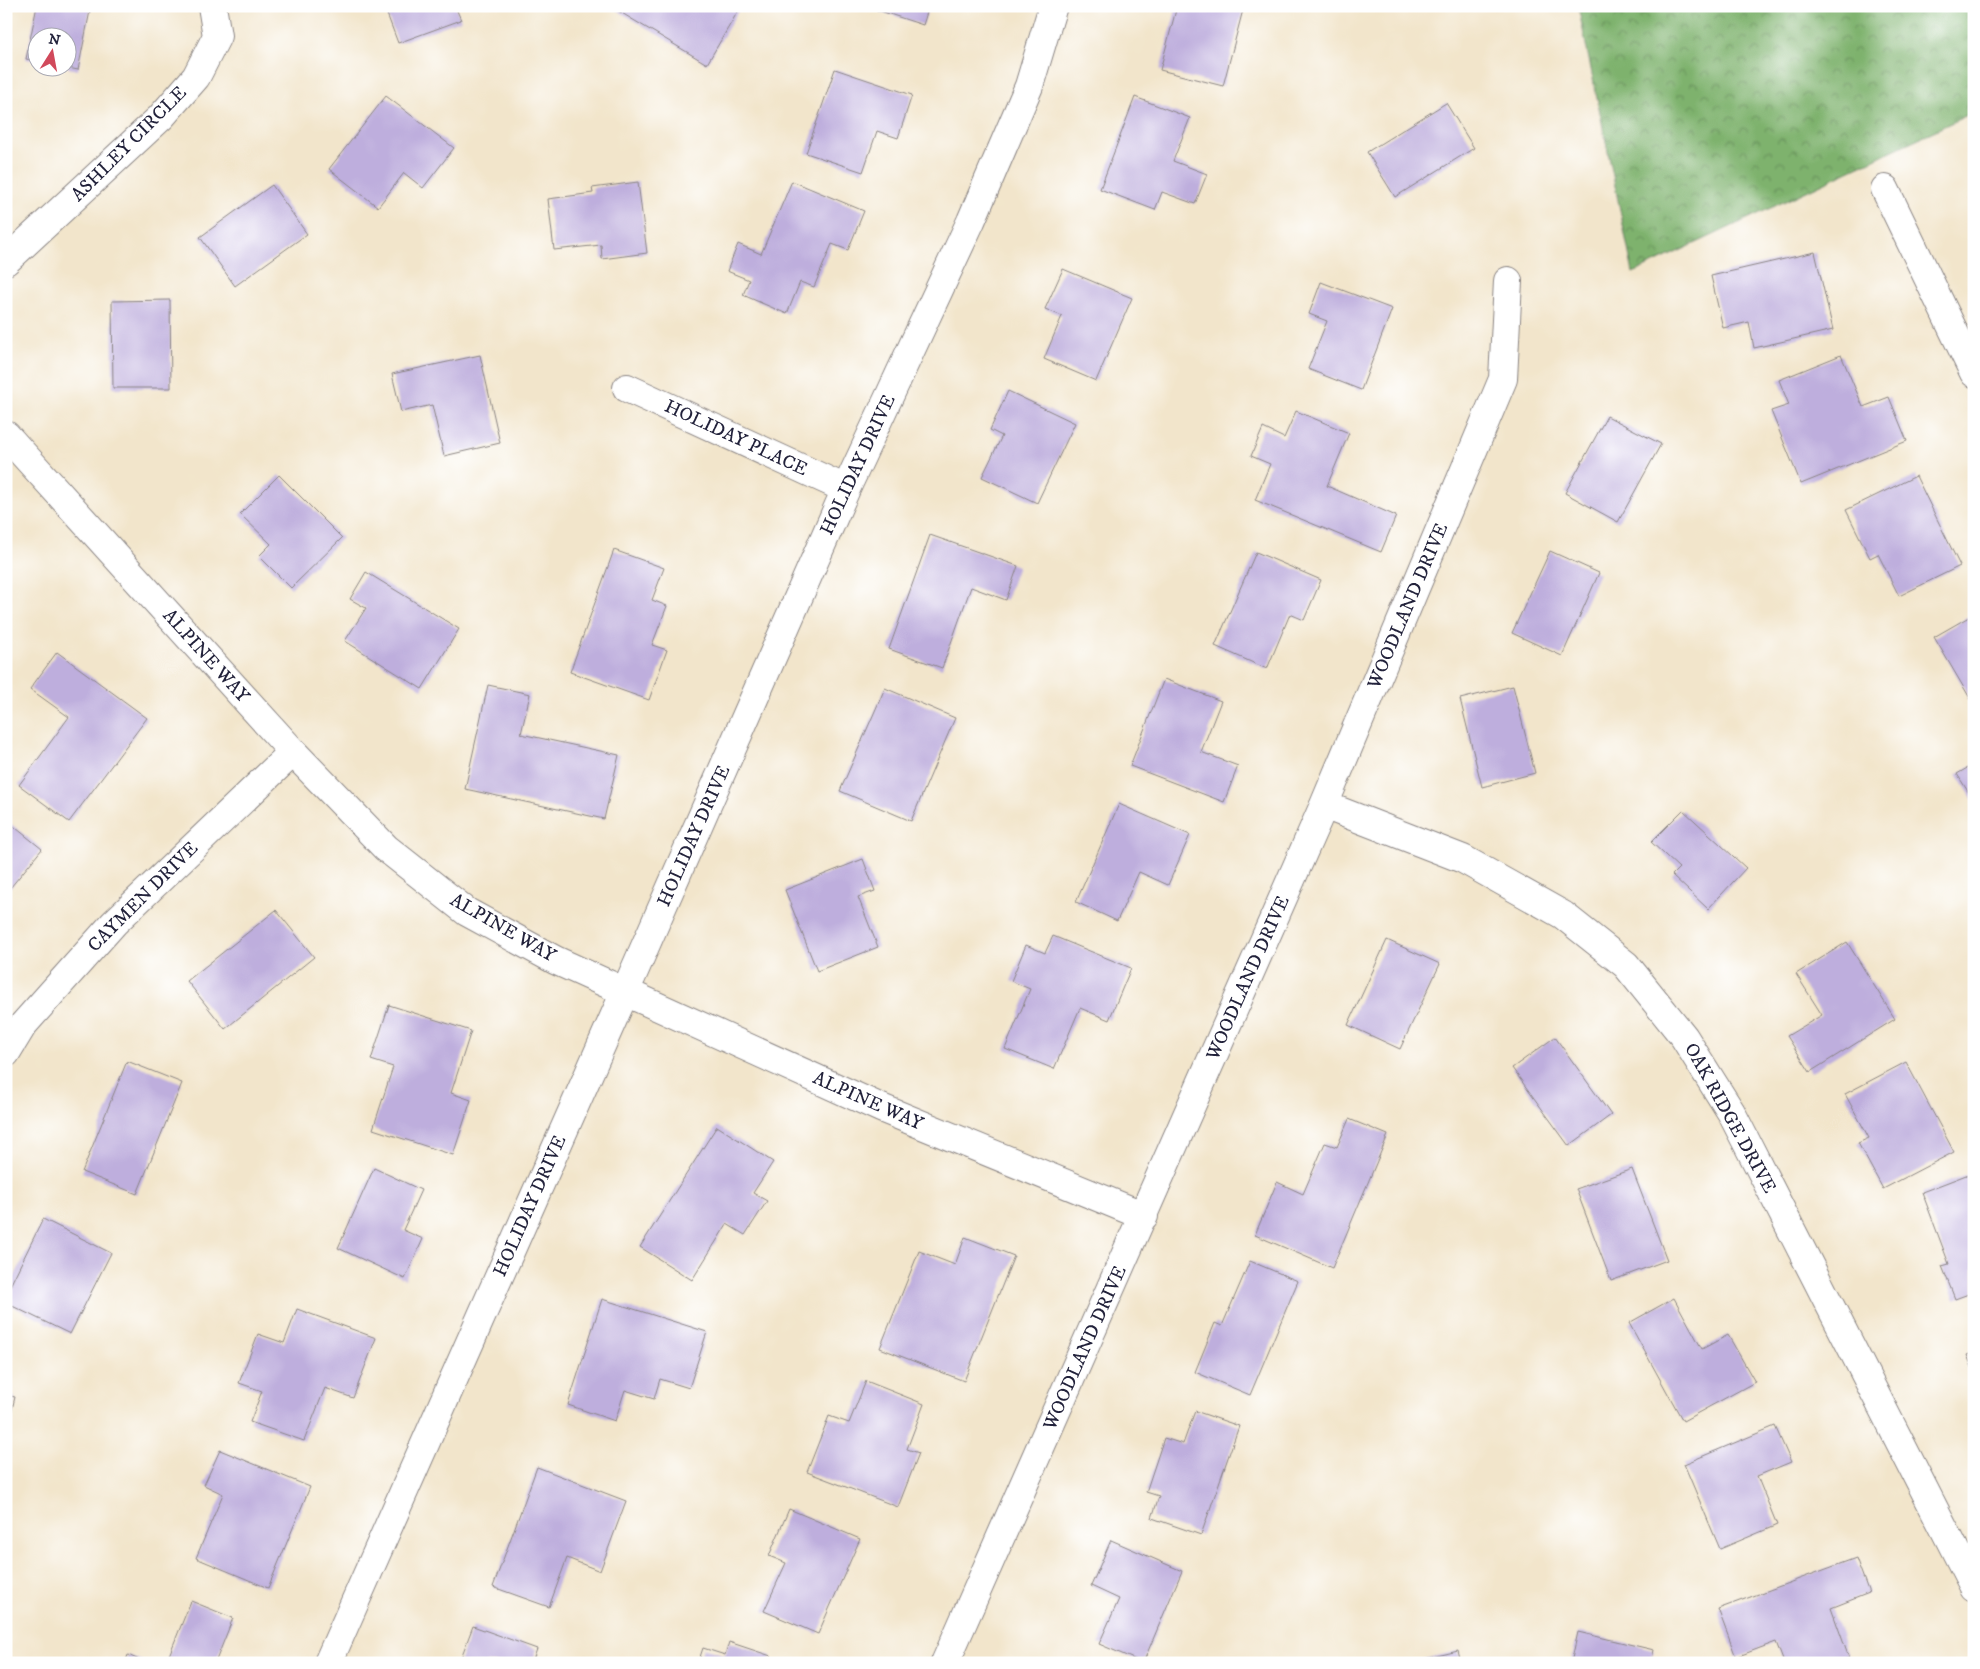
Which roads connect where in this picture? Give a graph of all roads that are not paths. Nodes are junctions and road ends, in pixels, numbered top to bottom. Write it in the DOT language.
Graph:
graph roads {
  1 [pos="212,6"];
  2 [pos="1053,6"];
  3 [pos="1885,189"];
  4 [pos="6,261"];
  5 [pos="1508,281"];
  6 [pos="1974,373"];
  7 [pos="627,388"];
  8 [pos="6,435"];
  9 [pos="846,489"];
  10 [pos="293,752"];
  11 [pos="1324,805"];
  12 [pos="626,992"];
  13 [pos="6,1053"];
  14 [pos="1144,1216"];
  15 [pos="1974,1587"];
  16 [pos="328,1663"];
  17 [pos="945,1663"];
  1 -- 4 [label="street, ASHLEY CIRCLE"];
  2 -- 9 [label="street, HOLIDAY DRIVE"];
  3 -- 6 [label="street"];
  5 -- 11 [label="street, WOODLAND DRIVE"];
  7 -- 9 [label="street, HOLIDAY PLACE"];
  8 -- 10 [label="street, ALPINE WAY"];
  9 -- 12 [label="street, HOLIDAY DRIVE"];
  10 -- 12 [label="street, ALPINE WAY"];
  10 -- 13 [label="street, CAYMEN DRIVE"];
  11 -- 14 [label="street, WOODLAND DRIVE"];
  11 -- 15 [label="street, OAK RIDGE DRIVE"];
  12 -- 14 [label="street, ALPINE WAY"];
  12 -- 16 [label="street, HOLIDAY DRIVE"];
  14 -- 17 [label="street, WOODLAND DRIVE"];
}
